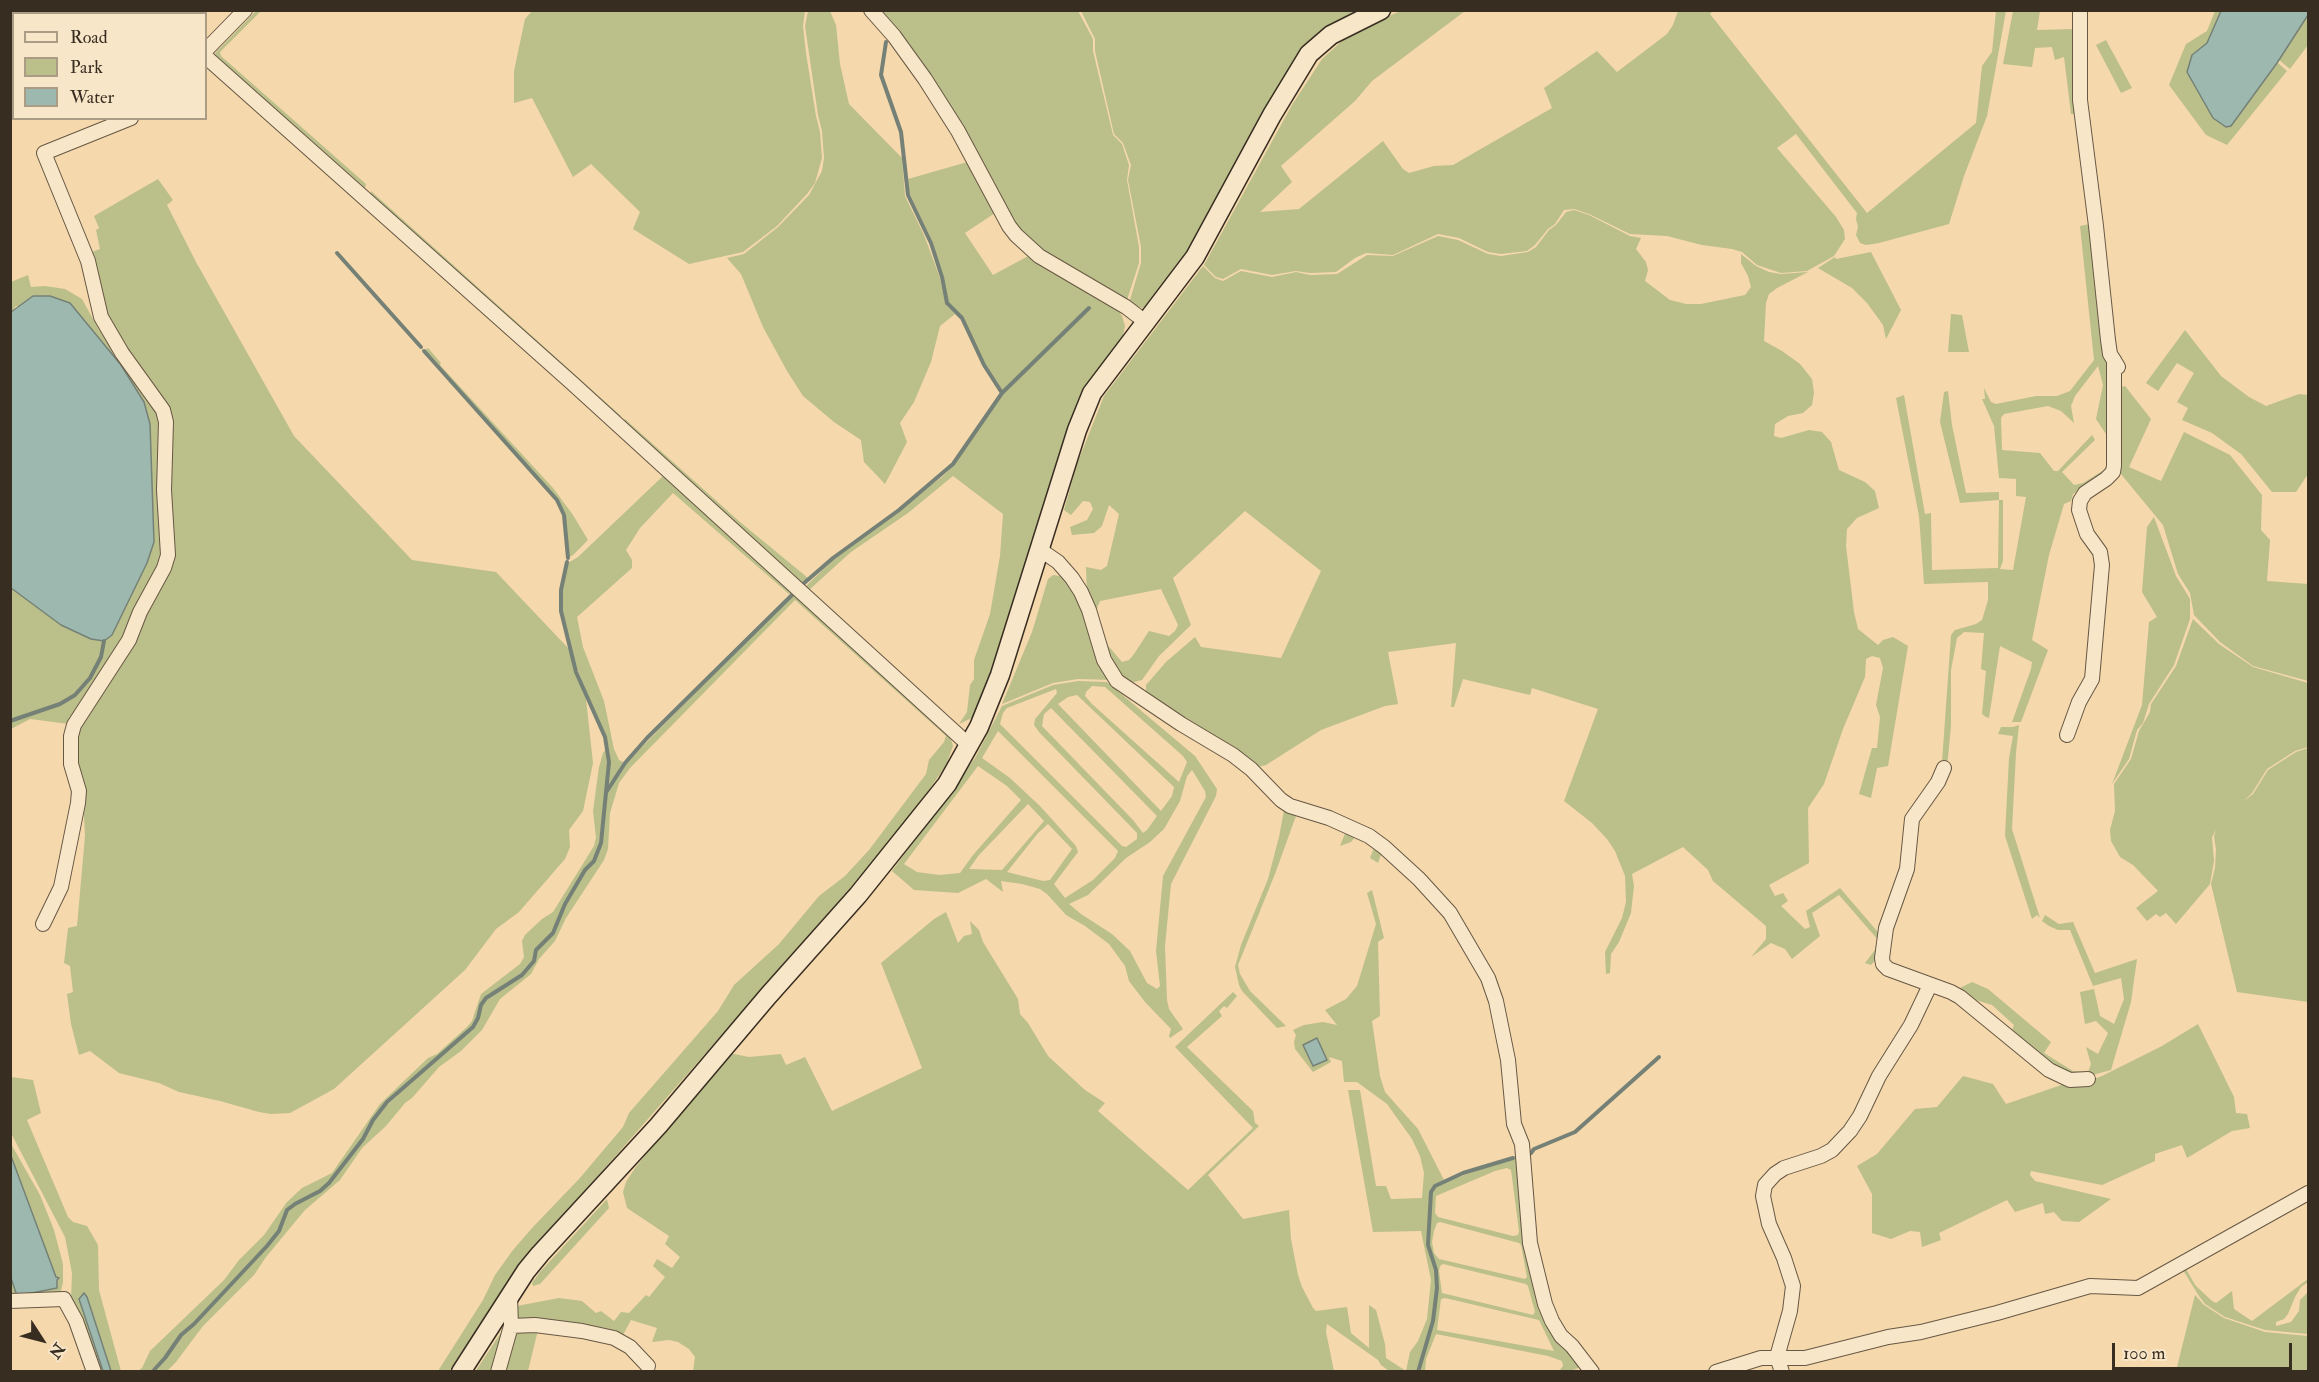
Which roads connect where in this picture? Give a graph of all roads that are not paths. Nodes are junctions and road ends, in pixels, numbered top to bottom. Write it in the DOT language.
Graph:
graph roads {
  1 [pos="245,10"];
  2 [pos="871,10"];
  3 [pos="1381,10"];
  4 [pos="2080,10"];
  5 [pos="207,49"];
  6 [pos="207,58"];
  7 [pos="126,120"];
  8 [pos="1147,323"];
  9 [pos="2114,360"];
  10 [pos="2122,374"];
  11 [pos="1039,549"];
  12 [pos="2067,735"];
  13 [pos="970,746"];
  14 [pos="1944,768"];
  15 [pos="43,924"];
  16 [pos="1930,985"];
  17 [pos="2088,1079"];
  18 [pos="2308,1193"];
  19 [pos="510,1295"];
  20 [pos="10,1301"];
  21 [pos="511,1326"];
  22 [pos="1777,1357"];
  23 [pos="648,1366"];
  24 [pos="94,1371"];
  25 [pos="460,1371"];
  26 [pos="498,1371"];
  27 [pos="1592,1371"];
  28 [pos="1716,1371"];
  29 [pos="1782,1371"];
  1 -- 5 [label="street"];
  2 -- 8 [label="street"];
  3 -- 8 [label="main road"];
  4 -- 9 [label="street"];
  6 -- 13 [label="street"];
  7 -- 15 [label="street"];
  8 -- 11 [label="main road"];
  9 -- 10 [label="street"];
  9 -- 12 [label="street"];
  11 -- 13 [label="main road"];
  11 -- 27 [label="street"];
  13 -- 19 [label="main road"];
  14 -- 16 [label="street"];
  16 -- 17 [label="street"];
  16 -- 22 [label="street"];
  18 -- 22 [label="street"];
  19 -- 21 [label="street"];
  19 -- 25 [label="main road"];
  20 -- 24 [label="street"];
  21 -- 23 [label="street"];
  21 -- 26 [label="street"];
  22 -- 28 [label="street"];
  22 -- 29 [label="street"];
}
